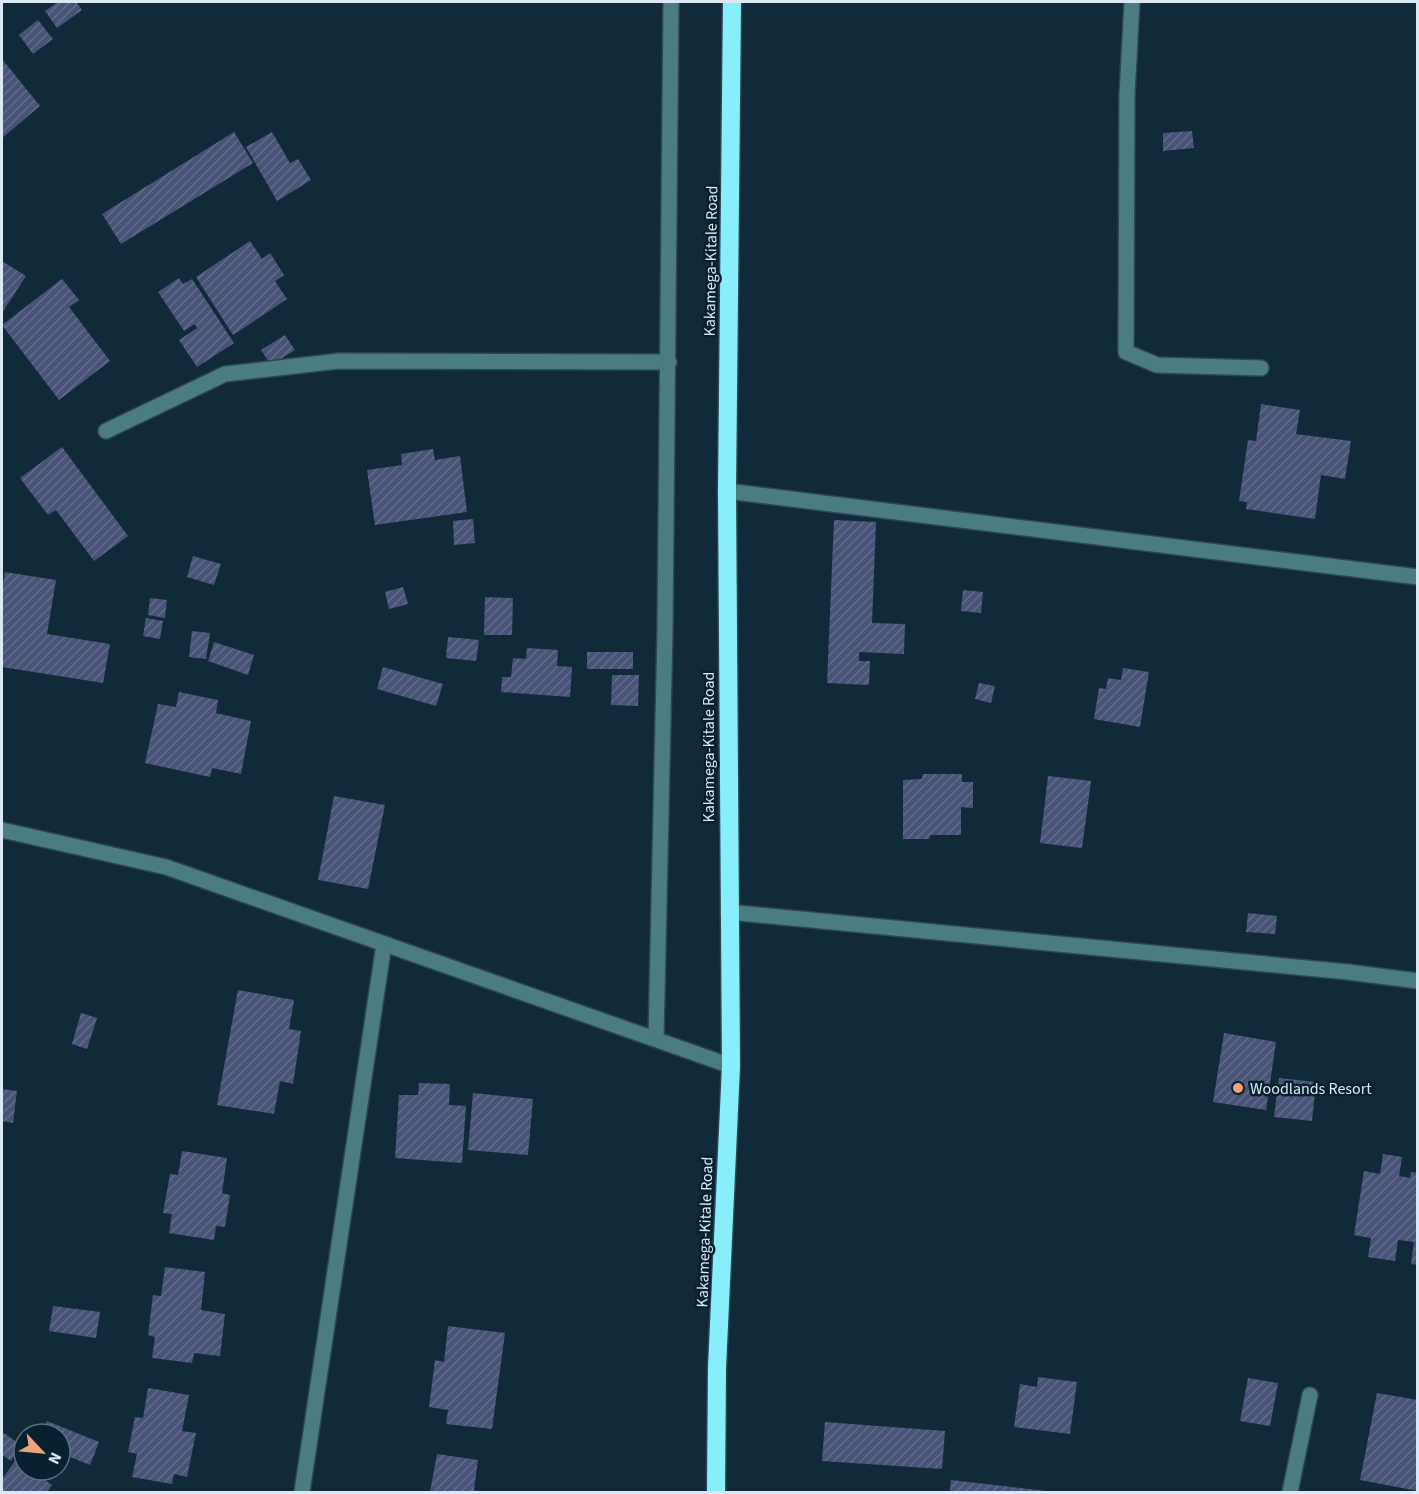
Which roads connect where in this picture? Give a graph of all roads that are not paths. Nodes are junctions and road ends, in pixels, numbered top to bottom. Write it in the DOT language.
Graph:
graph roads {
  1 [pos="671,2"];
  2 [pos="732,2"];
  3 [pos="1132,2"];
  4 [pos="669,362"];
  5 [pos="1261,368"];
  6 [pos="106,430"];
  7 [pos="727,491"];
  8 [pos="1418,577"];
  9 [pos="2,830"];
  10 [pos="728,912"];
  11 [pos="384,944"];
  12 [pos="1418,981"];
  13 [pos="656,1039"];
  14 [pos="730,1066"];
  15 [pos="1310,1395"];
  16 [pos="302,1492"];
  17 [pos="716,1492"];
  18 [pos="1290,1492"];
  1 -- 4 [label="street"];
  2 -- 7 [label="highway, Kakamega-Kitale Road"];
  3 -- 5 [label="street"];
  4 -- 6 [label="street"];
  4 -- 13 [label="street"];
  7 -- 8 [label="street"];
  7 -- 10 [label="highway, Kakamega-Kitale Road"];
  9 -- 11 [label="street"];
  10 -- 12 [label="street"];
  10 -- 14 [label="highway, Kakamega-Kitale Road"];
  11 -- 13 [label="street"];
  11 -- 16 [label="street"];
  13 -- 14 [label="street"];
  14 -- 17 [label="highway, Kakamega-Kitale Road"];
  15 -- 18 [label="street"];
}
